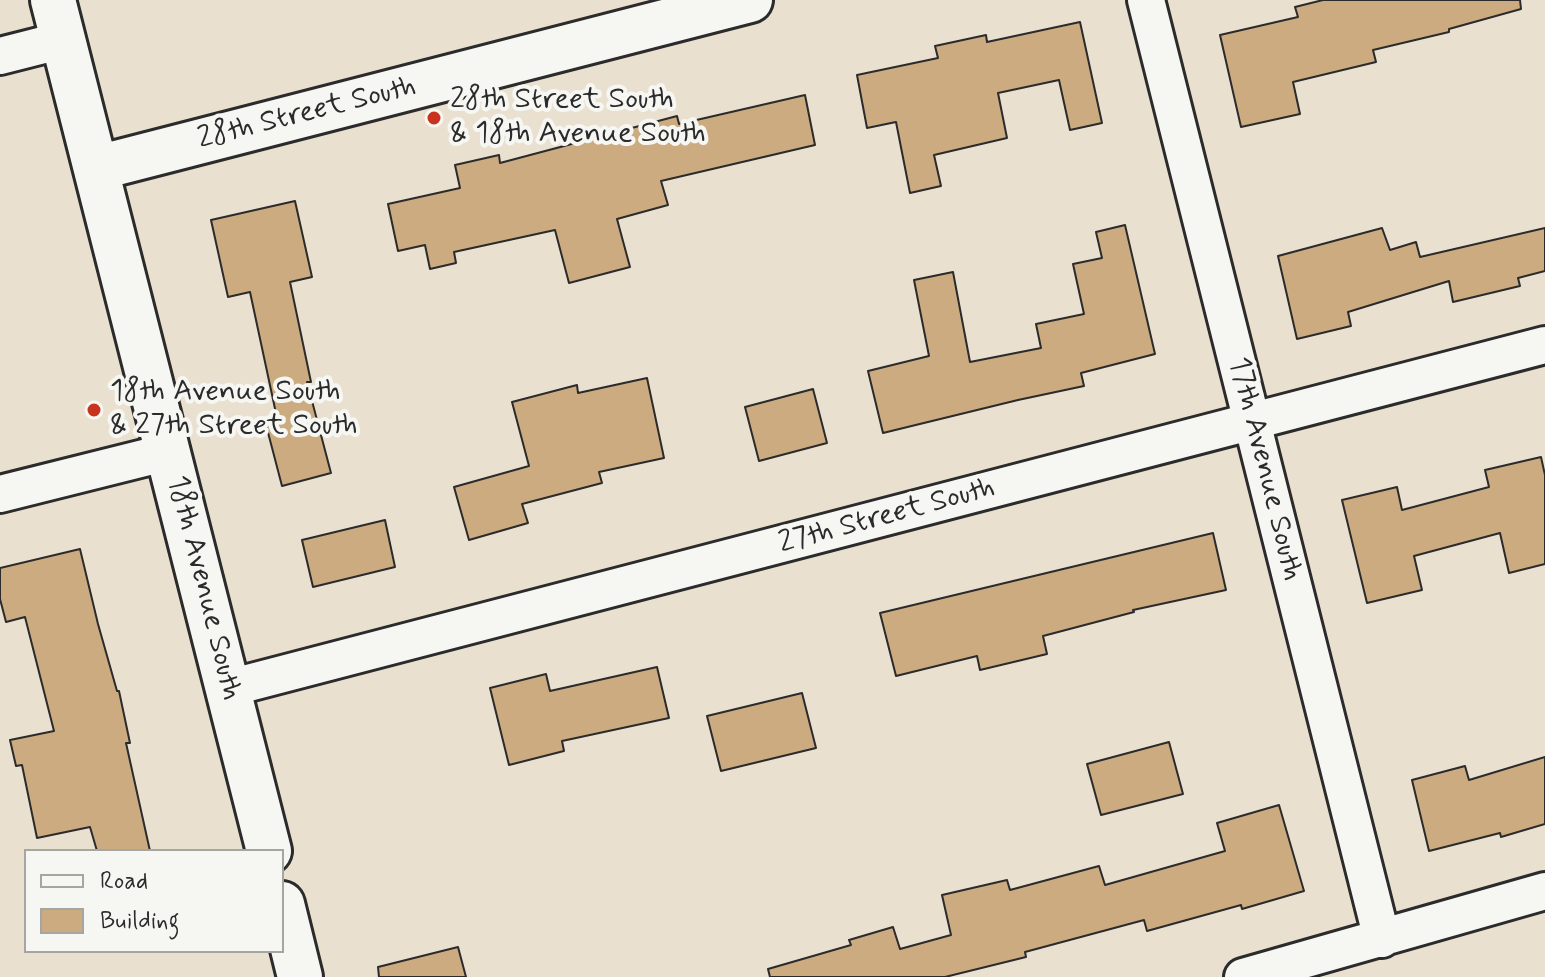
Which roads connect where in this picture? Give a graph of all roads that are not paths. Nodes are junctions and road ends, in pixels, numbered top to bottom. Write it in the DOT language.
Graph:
graph roads {
  1 [pos="750,0"];
  2 [pos="1146,0"];
  3 [pos="58,20"];
  4 [pos="0,56"];
  5 [pos="97,168"];
  6 [pos="1545,345"];
  7 [pos="1252,421"];
  8 [pos="168,452"];
  9 [pos="0,494"];
  10 [pos="229,688"];
  11 [pos="269,849"];
  12 [pos="1545,891"];
  13 [pos="284,917"];
  14 [pos="1382,939"];
  15 [pos="293,975"];
  16 [pos="1243,977"];
  1 -- 5 [label="street, 28th Street South"];
  2 -- 7 [label="street, 17th Avenue South"];
  3 -- 4 [label="street"];
  3 -- 5 [label="street, 18th Avenue South"];
  5 -- 8 [label="street, 18th Avenue South"];
  6 -- 7 [label="street, 27th Street South"];
  7 -- 10 [label="street, 27th Street South"];
  7 -- 14 [label="street, 17th Avenue South"];
  8 -- 9 [label="street"];
  8 -- 10 [label="street, 18th Avenue South"];
  10 -- 11 [label="street, 18th Avenue South"];
  12 -- 14 [label="street"];
  13 -- 15 [label="street"];
  14 -- 16 [label="street"];
}
